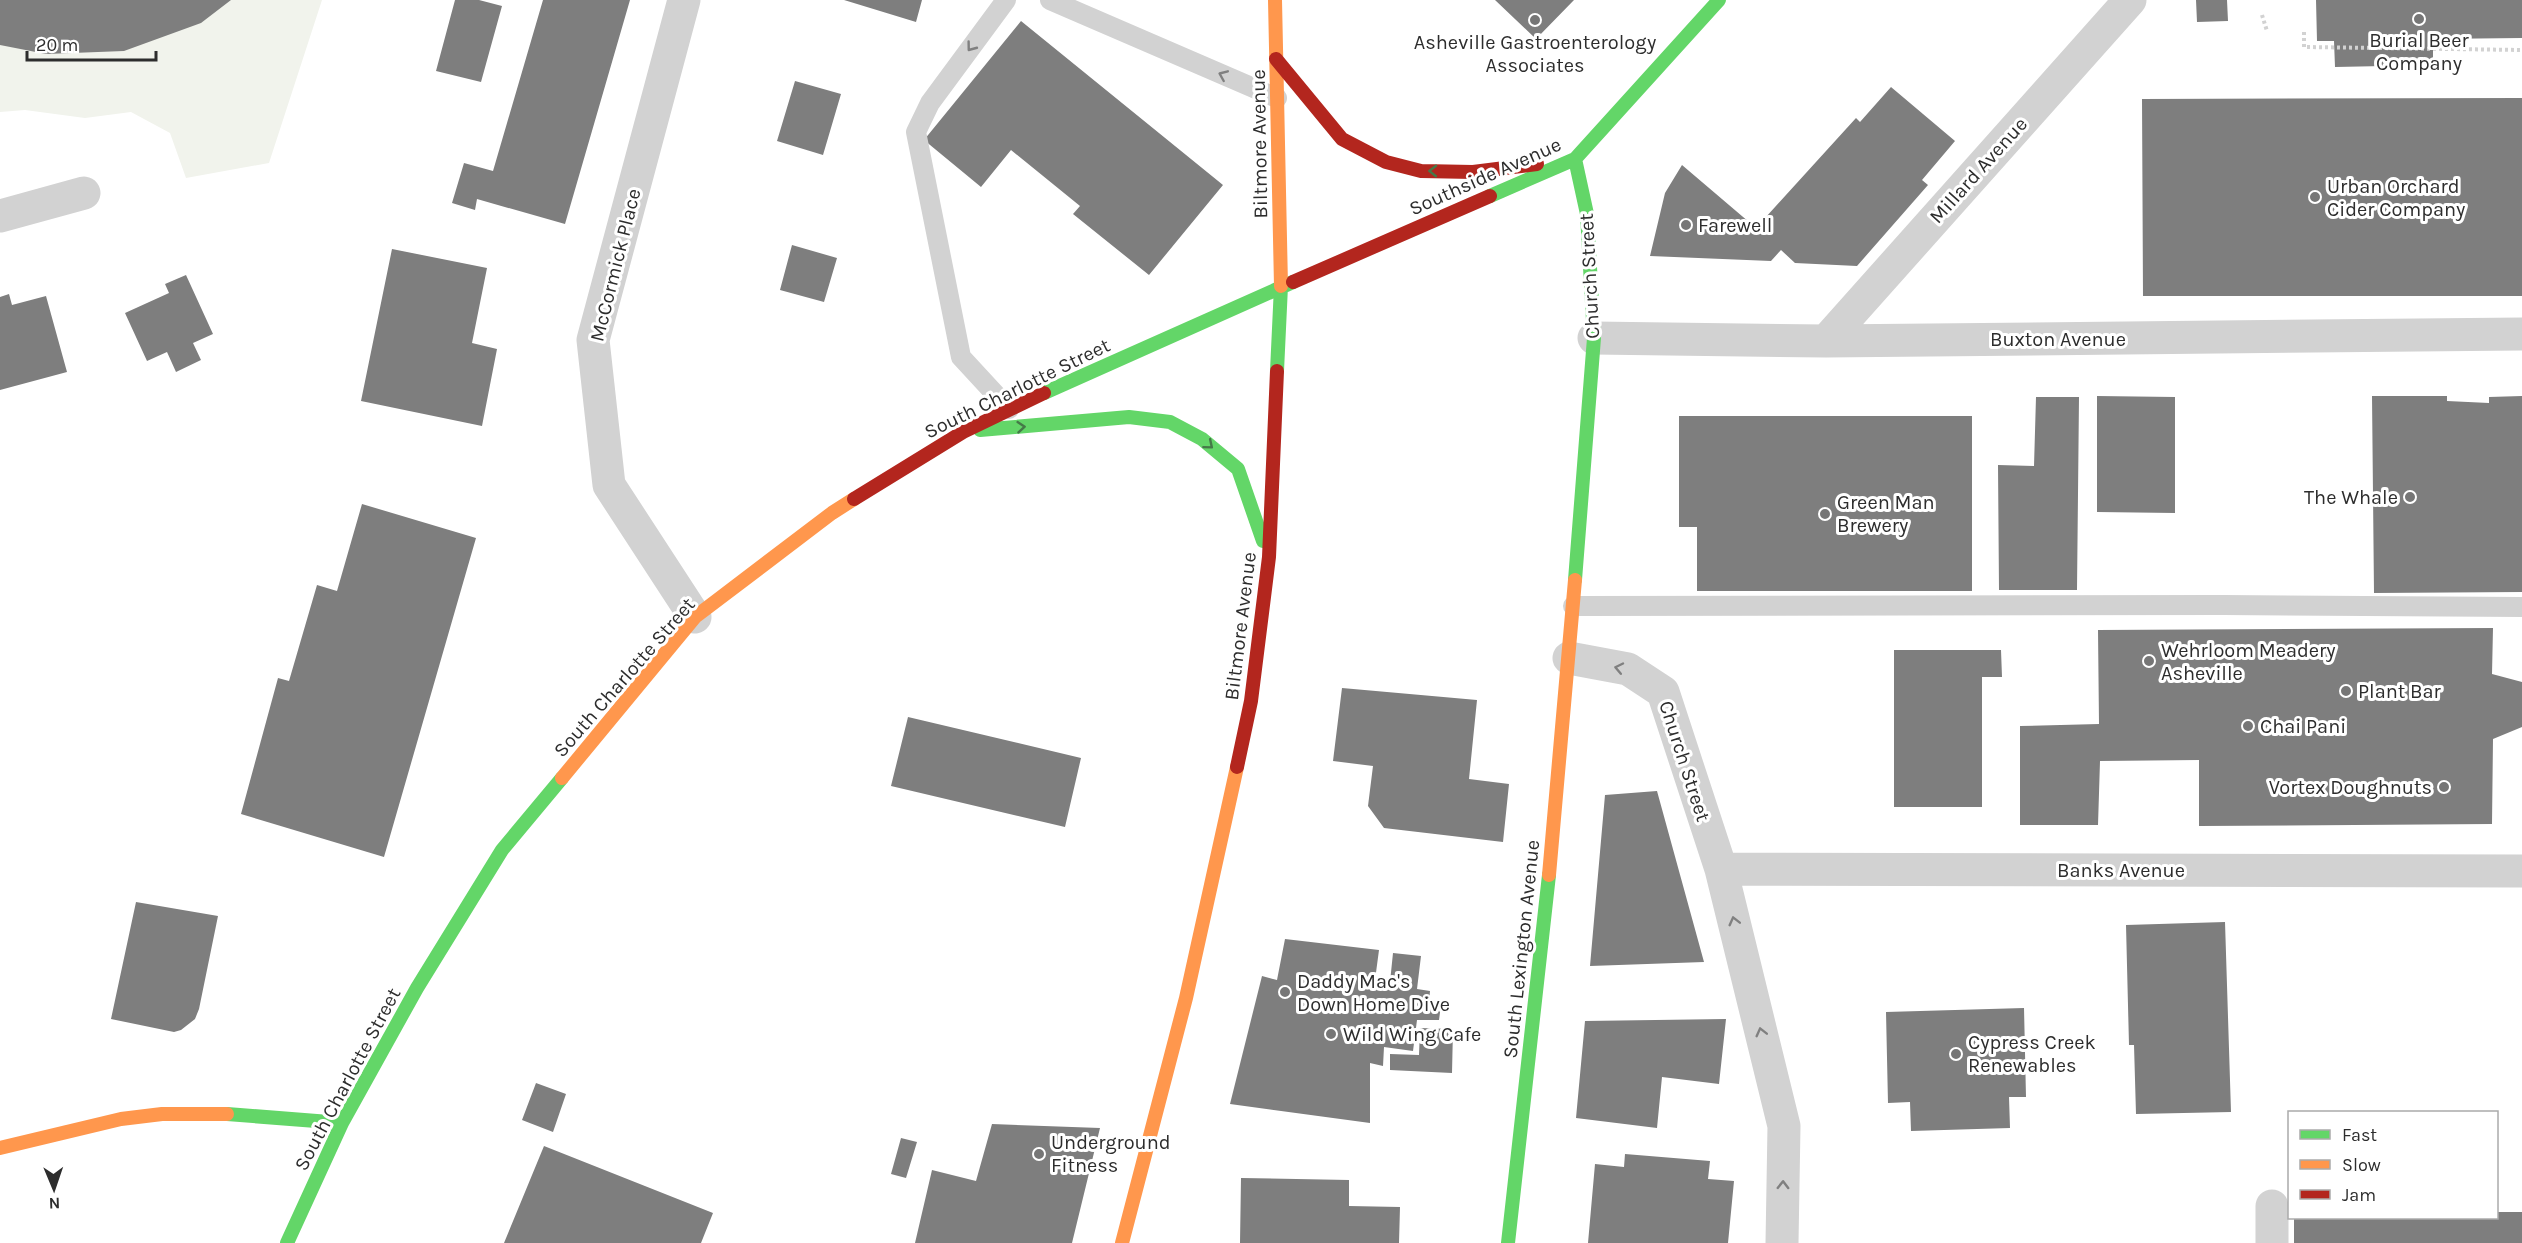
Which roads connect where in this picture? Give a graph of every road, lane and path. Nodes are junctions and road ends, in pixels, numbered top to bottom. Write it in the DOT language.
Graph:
graph roads {
  1 [pos="684,0"];
  2 [pos="1006,0"];
  3 [pos="1050,0"];
  4 [pos="1275,0"];
  5 [pos="1719,0"];
  6 [pos="2130,0"];
  7 [pos="2262,15"];
  8 [pos="2267,31"];
  9 [pos="2304,32"];
  10 [pos="2522,50"];
  11 [pos="1276,59"];
  12 [pos="1277,98"];
  13 [pos="1575,159"];
  14 [pos="84,193"];
  15 [pos="0,216"];
  16 [pos="1281,286"];
  17 [pos="2522,334"];
  18 [pos="1594,338"];
  19 [pos="1826,341"];
  20 [pos="1009,409"];
  21 [pos="963,432"];
  22 [pos="1269,557"];
  23 [pos="1573,606"];
  24 [pos="2522,607"];
  25 [pos="695,617"];
  26 [pos="1569,658"];
  27 [pos="1721,869"];
  28 [pos="2522,872"];
  29 [pos="342,1123"];
  30 [pos="0,1148"];
  31 [pos="2272,1206"];
  32 [pos="287,1243"];
  33 [pos="1122,1243"];
  34 [pos="1508,1243"];
  35 [pos="1782,1243"];
  36 [pos="2272,1243"];
  1 -- 25 [label="street, McCormick Place"];
  2 -- 20 [label="lane, one-way"];
  12 -- 3 [label="lane, one-way"];
  4 -- 11 [label="main road, Biltmore Avenue"];
  5 -- 13 [label="main road, Southside Avenue"];
  6 -- 19 [label="street, Millard Avenue"];
  7 -- 8 [label="path"];
  9 -- 10 [label="path"];
  11 -- 12 [label="main road, Biltmore Avenue"];
  13 -- 11 [label="main road, one-way"];
  12 -- 16 [label="main road, Biltmore Avenue"];
  13 -- 16 [label="main road, Southside Avenue"];
  13 -- 18 [label="main road, Church Street"];
  14 -- 15 [label="street"];
  16 -- 20 [label="main road, South Charlotte Street"];
  16 -- 22 [label="main road, Biltmore Avenue"];
  17 -- 19 [label="street, Buxton Avenue"];
  18 -- 19 [label="street, Buxton Avenue"];
  18 -- 23 [label="main road, Church Street"];
  20 -- 21 [label="main road, South Charlotte Street"];
  21 -- 22 [label="main road, one-way"];
  21 -- 25 [label="main road, South Charlotte Street"];
  22 -- 33 [label="main road, Biltmore Avenue"];
  23 -- 24 [label="lane"];
  23 -- 26 [label="main road, Church Street"];
  25 -- 29 [label="main road, South Charlotte Street"];
  27 -- 26 [label="street, Church Street, one-way"];
  26 -- 34 [label="main road, South Lexington Avenue"];
  27 -- 28 [label="street, Banks Avenue"];
  35 -- 27 [label="street, Church Street, one-way"];
  29 -- 30 [label="main road"];
  29 -- 32 [label="main road, South Charlotte Street"];
  31 -- 36 [label="street"];
}
